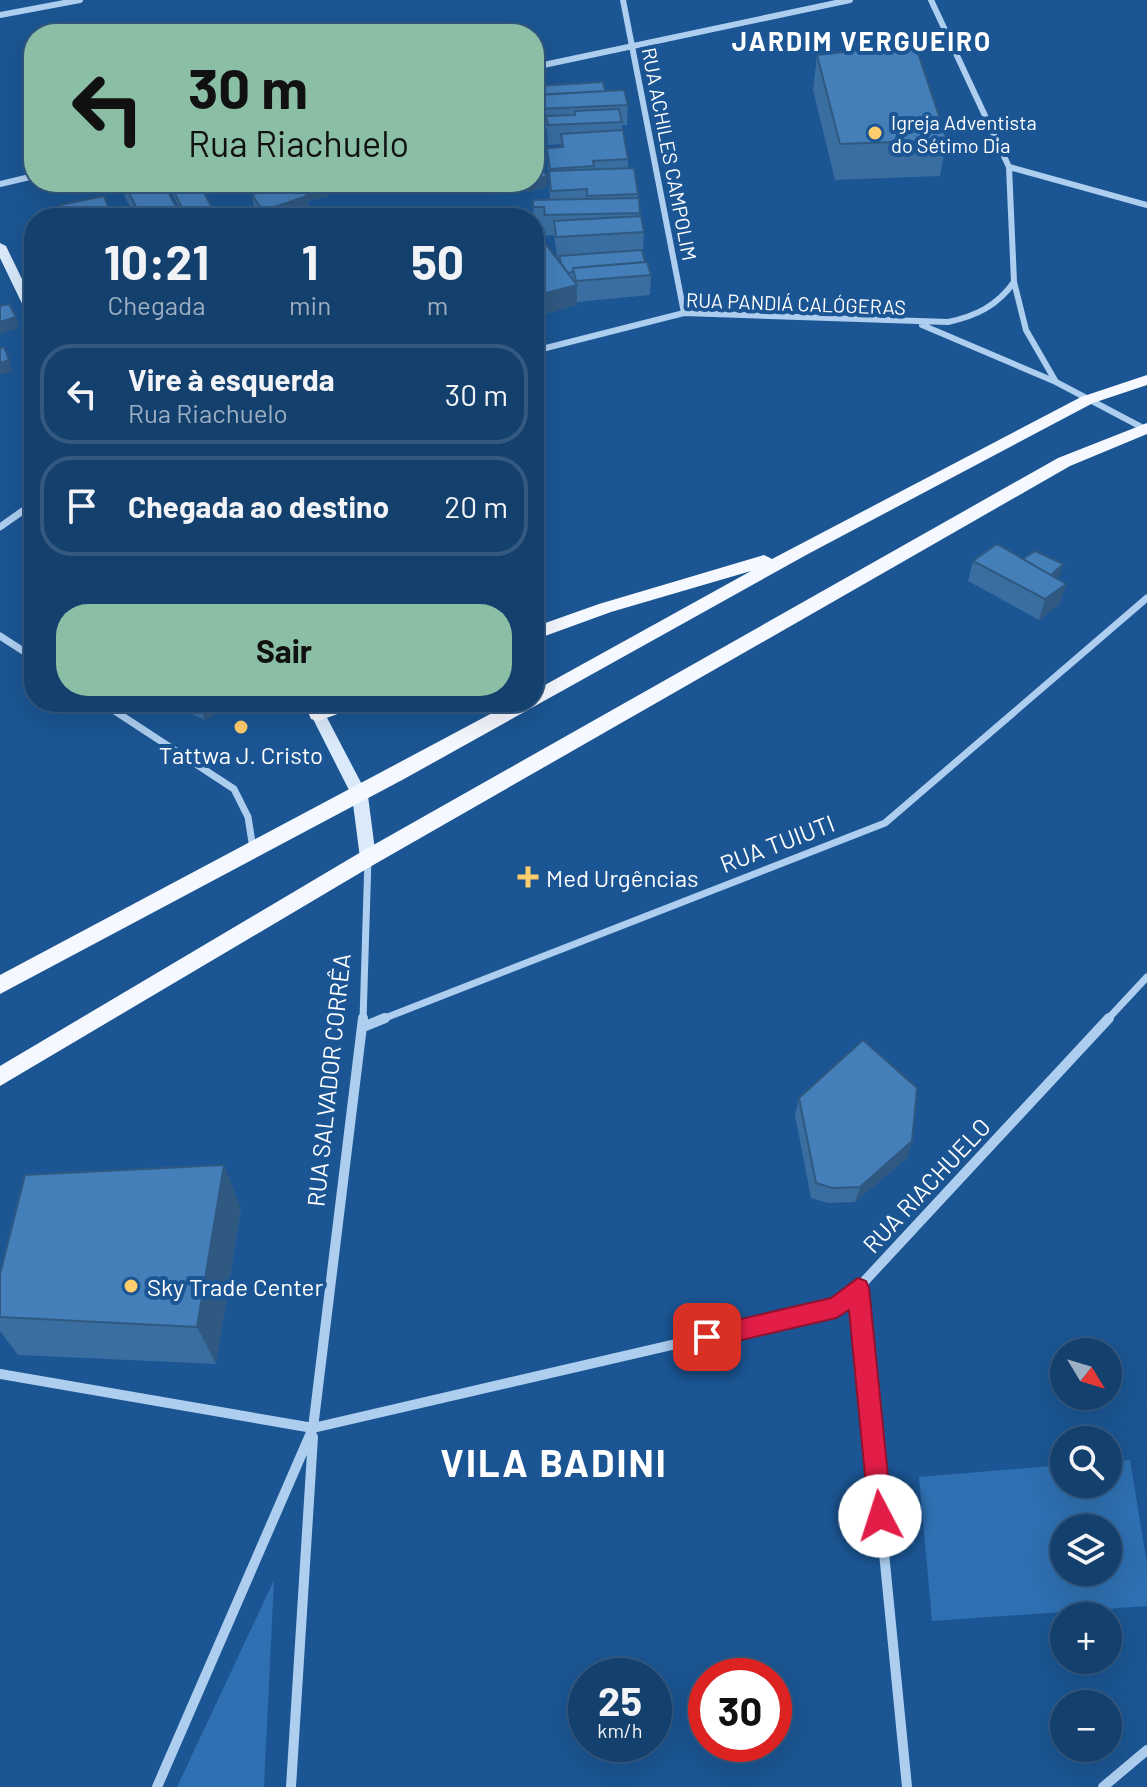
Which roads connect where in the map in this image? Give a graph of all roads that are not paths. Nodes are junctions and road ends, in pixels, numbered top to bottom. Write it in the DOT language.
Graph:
graph roads {
  1 [pos="80,0"];
  2 [pos="623,0"];
  3 [pos="850,0"];
  4 [pos="931,0"];
  5 [pos="0,15"];
  6 [pos="633,46"];
  7 [pos="544,65"];
  8 [pos="1009,167"];
  9 [pos="24,178"];
  10 [pos="0,184"];
  11 [pos="1147,205"];
  12 [pos="0,246"];
  13 [pos="1014,282"];
  14 [pos="24,295"];
  15 [pos="684,313"];
  16 [pos="917,323"];
  17 [pos="544,348"];
  18 [pos="1147,380"];
  19 [pos="1056,382"];
  20 [pos="1087,400"];
  21 [pos="1146,429"];
  22 [pos="24,510"];
  23 [pos="0,527"];
  24 [pos="802,550"];
  25 [pos="1147,598"];
  26 [pos="544,630"];
  27 [pos="0,636"];
  28 [pos="24,652"];
  29 [pos="544,693"];
  30 [pos="116,712"];
  31 [pos="315,712"];
  32 [pos="510,712"];
  33 [pos="360,796"];
  34 [pos="253,849"];
  35 [pos="368,858"];
  36 [pos="1147,977"];
  37 [pos="0,985"];
  38 [pos="363,1027"];
  39 [pos="0,1077"];
  40 [pos="858,1288"];
  41 [pos="0,1374"];
  42 [pos="313,1428"];
  43 [pos="1147,1750"];
  44 [pos="157,1787"];
  45 [pos="291,1787"];
  46 [pos="907,1787"];
  47 [pos="1103,1787"];
  1 -- 5 [label="street"];
  2 -- 6 [label="street, RUA ACHILES CAMPOLIM"];
  3 -- 6 [label="street"];
  4 -- 8 [label="street"];
  6 -- 7 [label="street"];
  6 -- 15 [label="street, RUA ACHILES CAMPOLIM"];
  8 -- 11 [label="street"];
  8 -- 13 [label="street"];
  9 -- 10 [label="street"];
  12 -- 14 [label="street"];
  13 -- 16 [label="street, RUA PANDIÁ CALÓGERAS"];
  13 -- 19 [label="street"];
  15 -- 16 [label="street, RUA PANDIÁ CALÓGERAS"];
  15 -- 17 [label="street, RUA PANDIÁ CALÓGERAS"];
  16 -- 19 [label="street, RUA PANDIÁ CALÓGERAS"];
  18 -- 20 [label="main road"];
  19 -- 20 [label="street, RUA PANDIÁ CALÓGERAS"];
  20 -- 21 [label="street, RUA PANDIÁ CALÓGERAS"];
  20 -- 24 [label="main road"];
  21 -- 35 [label="main road"];
  22 -- 23 [label="street"];
  24 -- 26 [label="main road"];
  24 -- 29 [label="main road"];
  25 -- 38 [label="street, RUA TUIUTI"];
  27 -- 28 [label="street"];
  30 -- 34 [label="street"];
  31 -- 33 [label="street, RUA SALVADOR CORRÊA"];
  32 -- 33 [label="main road"];
  33 -- 34 [label="main road"];
  33 -- 35 [label="street, RUA SALVADOR CORRÊA"];
  34 -- 37 [label="main road"];
  35 -- 38 [label="street, RUA SALVADOR CORRÊA"];
  35 -- 39 [label="main road"];
  36 -- 40 [label="street, RUA RIACHUELO"];
  38 -- 42 [label="street, RUA SALVADOR CORRÊA"];
  40 -- 42 [label="street, RUA RIACHUELO"];
  40 -- 46 [label="street"];
  41 -- 42 [label="street"];
  42 -- 44 [label="street, RUA SALVADOR CORRÊA"];
  42 -- 45 [label="street, RUA SALVADOR CORRÊA"];
  43 -- 47 [label="street"];
}
